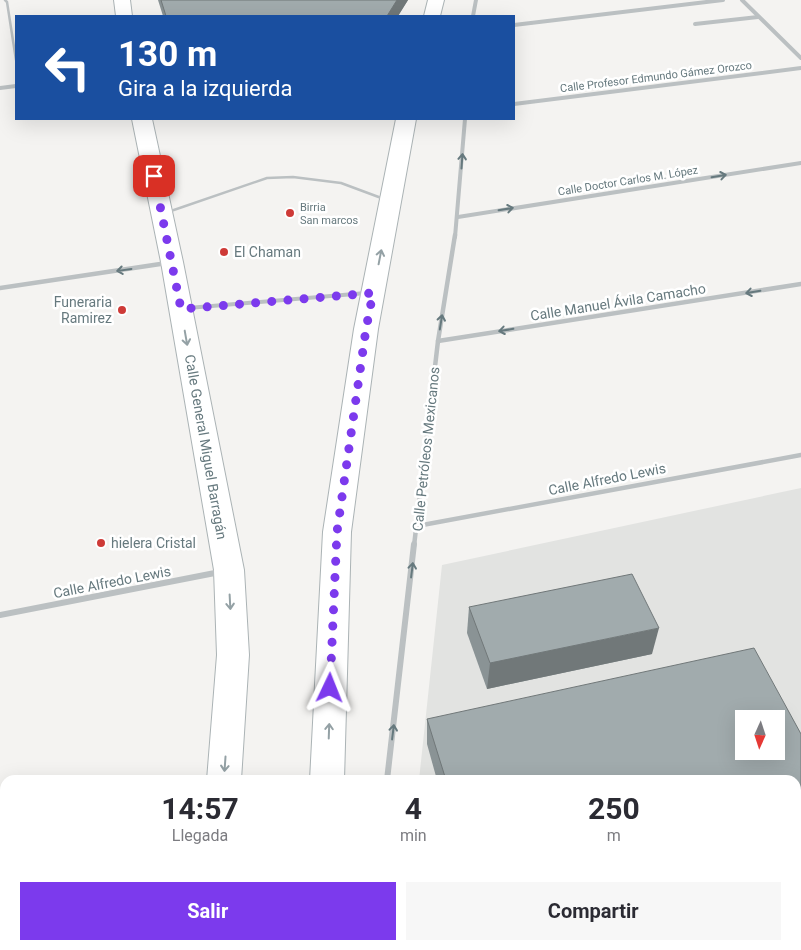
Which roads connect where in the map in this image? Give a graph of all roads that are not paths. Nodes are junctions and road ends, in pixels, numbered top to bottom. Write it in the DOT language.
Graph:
graph roads {
  1 [pos="6,0"];
  2 [pos="122,0"];
  3 [pos="436,0"];
  4 [pos="476,0"];
  5 [pos="723,0"];
  6 [pos="742,0"];
  7 [pos="124,15"];
  8 [pos="432,15"];
  9 [pos="473,15"];
  10 [pos="758,17"];
  11 [pos="695,24"];
  12 [pos="515,25"];
  13 [pos="15,53"];
  14 [pos="801,58"];
  15 [pos="801,68"];
  16 [pos="15,86"];
  17 [pos="0,88"];
  18 [pos="515,104"];
  19 [pos="142,120"];
  20 [pos="406,120"];
  21 [pos="465,120"];
  22 [pos="801,163"];
  23 [pos="391,201"];
  24 [pos="162,214"];
  25 [pos="458,217"];
  26 [pos="172,262"];
  27 [pos="801,284"];
  28 [pos="0,288"];
  29 [pos="373,293"];
  30 [pos="181,309"];
  31 [pos="438,341"];
  32 [pos="801,454"];
  33 [pos="417,526"];
  34 [pos="229,570"];
  35 [pos="0,615"];
  36 [pos="224,775"];
  37 [pos="328,775"];
  38 [pos="388,775"];
  1 -- 13 [label="lane"];
  2 -- 7 [label="main road"];
  3 -- 8 [label="main road"];
  4 -- 9 [label="street"];
  5 -- 12 [label="street"];
  6 -- 10 [label="street"];
  10 -- 11 [label="street"];
  10 -- 14 [label="street"];
  15 -- 18 [label="street, Calle Profesor Edmundo Gámez Orozco"];
  16 -- 17 [label="street"];
  19 -- 24 [label="main road, Calle General Miguel Barragán"];
  20 -- 23 [label="main road"];
  25 -- 21 [label="street, Calle Petróleos Mexicanos, one-way"];
  25 -- 22 [label="street, Calle Doctor Carlos M. López, one-way"];
  23 -- 24 [label="lane"];
  29 -- 23 [label="main road, one-way"];
  24 -- 26 [label="main road, Calle General Miguel Barragán"];
  31 -- 25 [label="street, Calle Petróleos Mexicanos, one-way"];
  26 -- 28 [label="street, one-way"];
  26 -- 30 [label="main road, Calle General Miguel Barragán"];
  27 -- 31 [label="street, Calle Manuel Ávila Camacho, one-way"];
  29 -- 30 [label="lane"];
  37 -- 29 [label="main road, one-way"];
  30 -- 34 [label="main road, Calle General Miguel Barragán, one-way"];
  31 -- 33 [label="street, Calle Petróleos Mexicanos"];
  32 -- 33 [label="street, Calle Alfredo Lewis"];
  38 -- 33 [label="street, Calle Petróleos Mexicanos, one-way"];
  34 -- 35 [label="street, Calle Alfredo Lewis"];
  34 -- 36 [label="main road, Calle General Miguel Barragán, one-way"];
}
